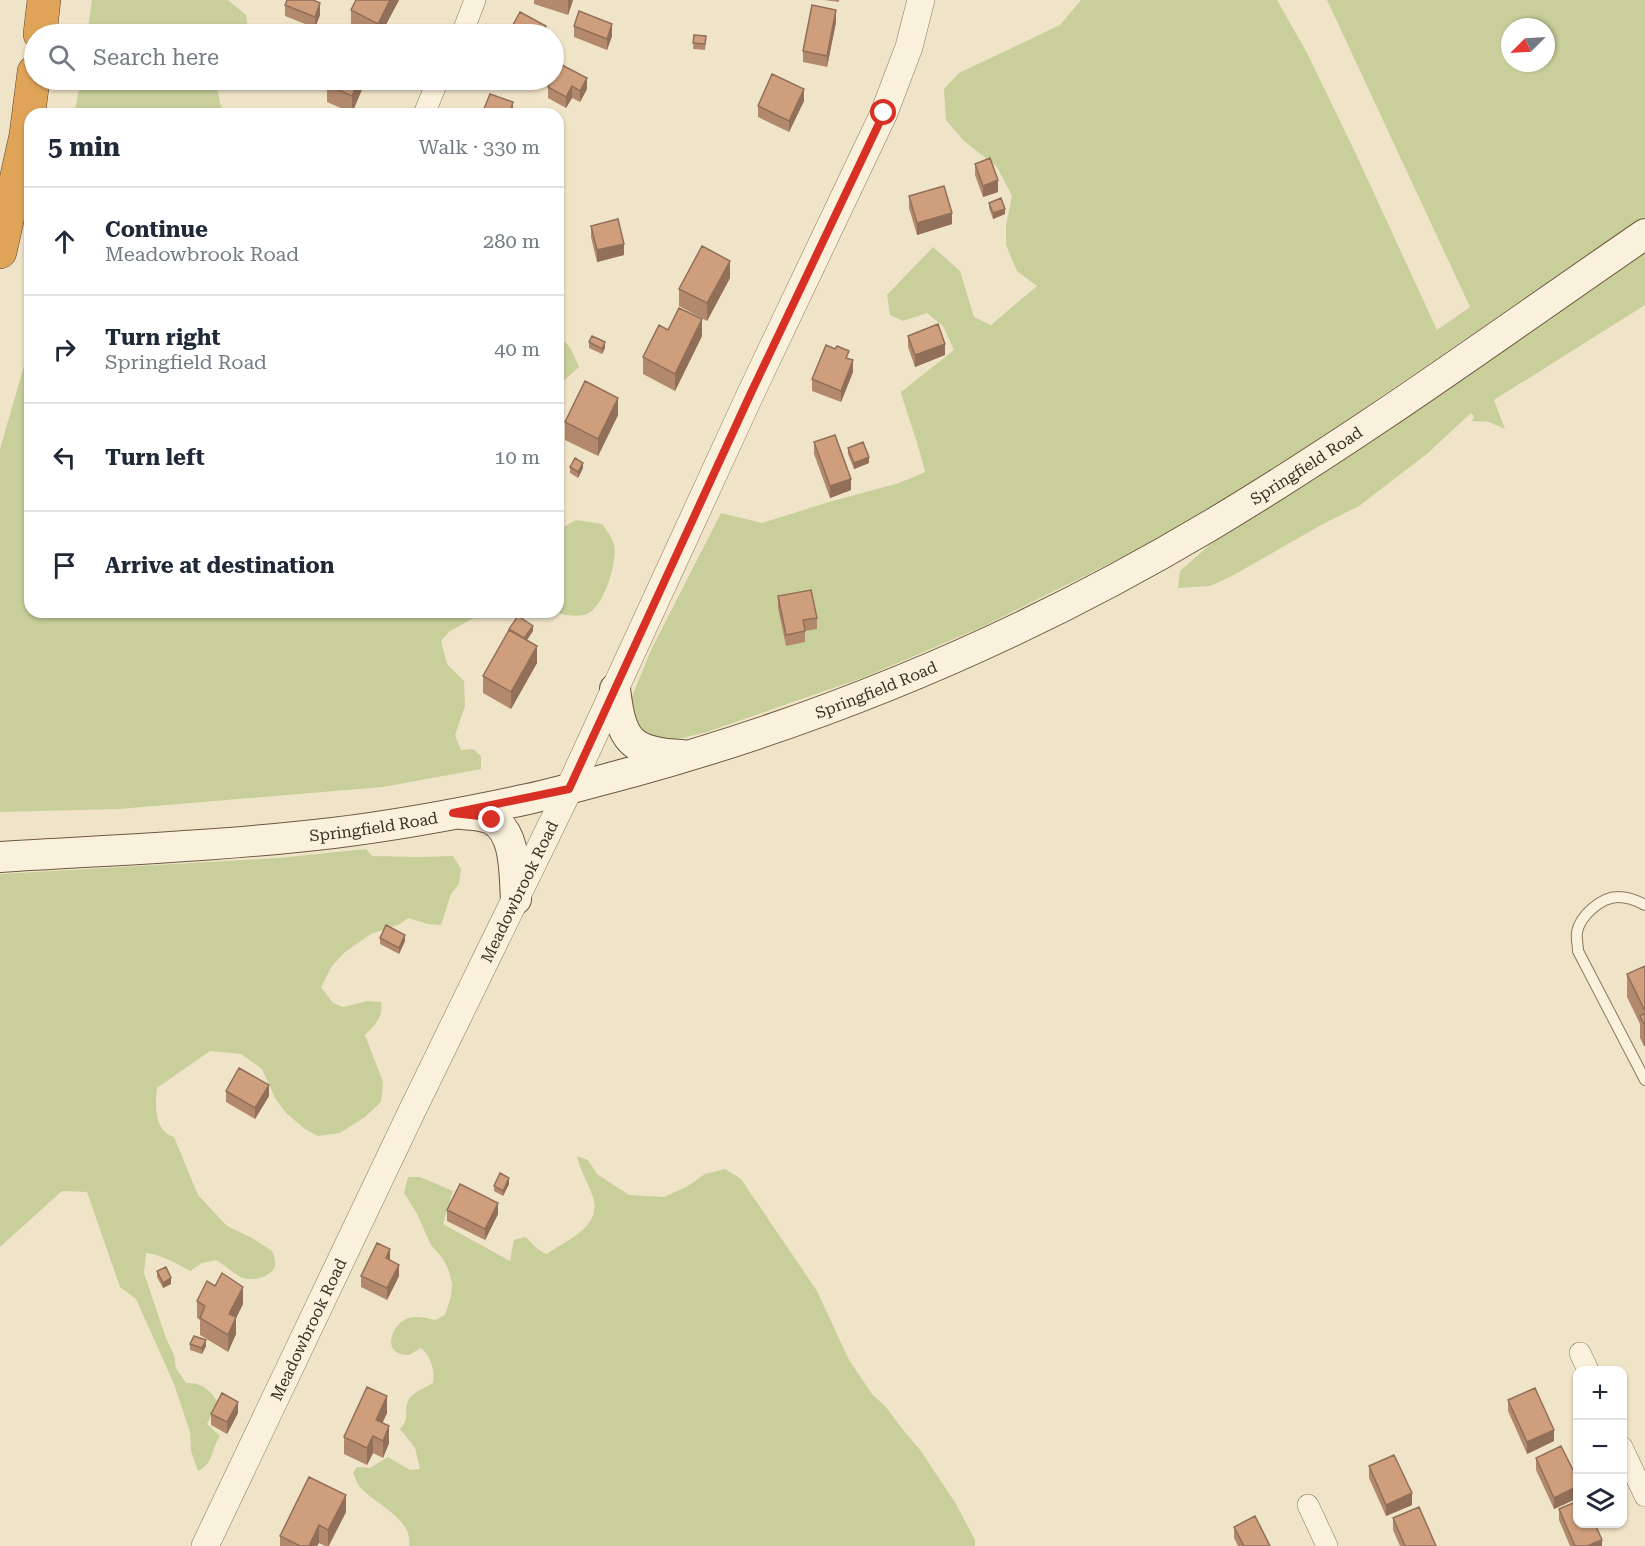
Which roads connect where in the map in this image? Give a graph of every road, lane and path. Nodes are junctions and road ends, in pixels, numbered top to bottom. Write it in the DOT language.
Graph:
graph roads {
  1 [pos="44,0"];
  2 [pos="475,0"];
  3 [pos="921,0"];
  4 [pos="41,24"];
  5 [pos="466,24"];
  6 [pos="32,90"];
  7 [pos="434,90"];
  8 [pos="29,108"];
  9 [pos="426,108"];
  10 [pos="24,144"];
  11 [pos="1645,234"];
  12 [pos="0,252"];
  13 [pos="615,689"];
  14 [pos="694,755"];
  15 [pos="569,789"];
  16 [pos="453,813"];
  17 [pos="0,856"];
  18 [pos="516,899"];
  19 [pos="1645,904"];
  20 [pos="1645,1080"];
  21 [pos="1627,1455"];
  22 [pos="1645,1496"];
  23 [pos="1308,1505"];
  24 [pos="205,1546"];
  25 [pos="1327,1546"];
  1 -- 4 [label="highway"];
  2 -- 5 [label="street"];
  3 -- 13 [label="street, Meadowbrook Road"];
  6 -- 8 [label="highway"];
  7 -- 9 [label="street"];
  10 -- 12 [label="highway"];
  11 -- 14 [label="main road, Springfield Road"];
  13 -- 14 [label="main road"];
  13 -- 15 [label="street, Meadowbrook Road"];
  14 -- 15 [label="main road, Springfield Road"];
  15 -- 16 [label="main road, Springfield Road"];
  15 -- 18 [label="street, Meadowbrook Road"];
  16 -- 17 [label="main road, Springfield Road"];
  16 -- 18 [label="main road"];
  18 -- 24 [label="street, Meadowbrook Road"];
  19 -- 20 [label="lane"];
  21 -- 22 [label="street"];
  23 -- 25 [label="street"];
}
